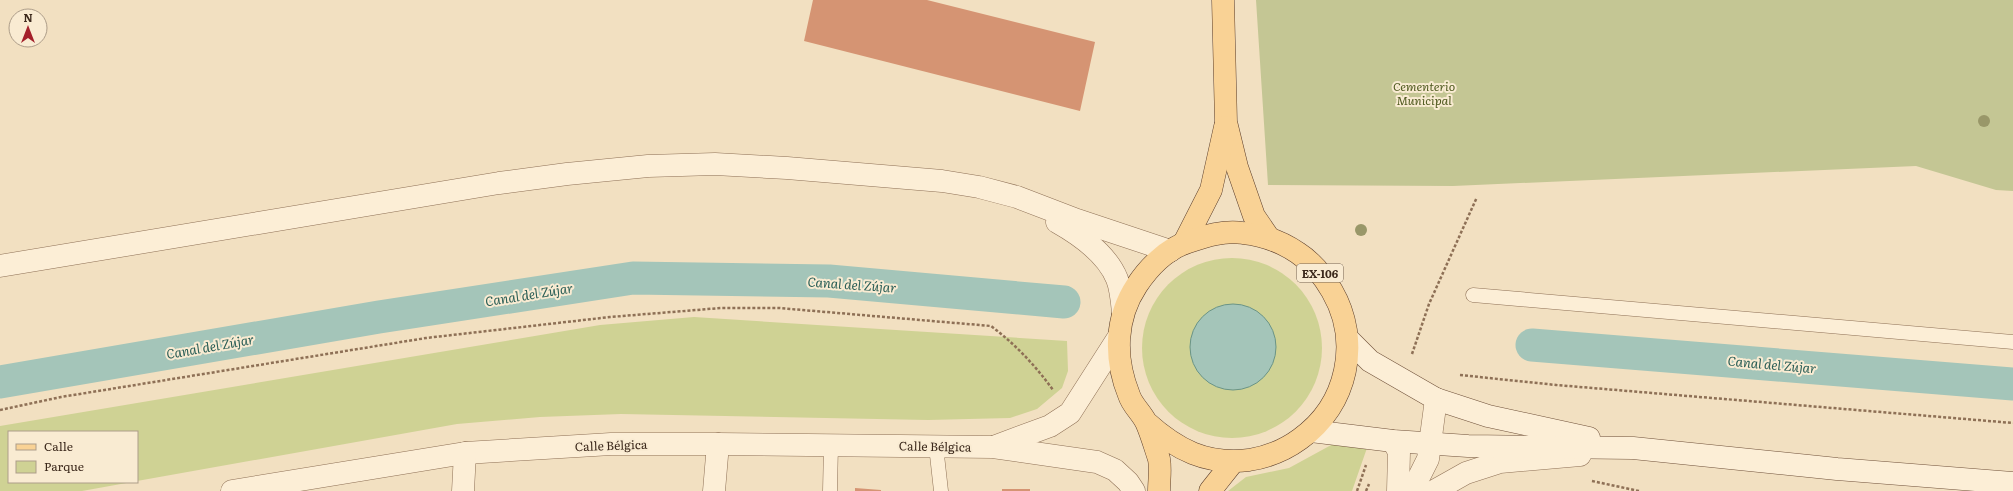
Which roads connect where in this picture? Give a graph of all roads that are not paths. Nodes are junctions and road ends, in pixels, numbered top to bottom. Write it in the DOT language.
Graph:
graph roads {
  1 [pos="1222,0"];
  2 [pos="1226,122"];
  3 [pos="1017,197"];
  4 [pos="1269,238"];
  5 [pos="1177,247"];
  6 [pos="0,266"];
  7 [pos="1473,295"];
  8 [pos="1123,313"];
  9 [pos="1118,338"];
  10 [pos="1348,339"];
  11 [pos="2013,342"];
  12 [pos="1436,400"];
  13 [pos="1146,422"];
  14 [pos="1311,431"];
  15 [pos="1384,440"];
  16 [pos="718,444"];
  17 [pos="1431,444"];
  18 [pos="831,445"];
  19 [pos="936,446"];
  20 [pos="993,447"];
  21 [pos="1633,448"];
  22 [pos="465,453"];
  23 [pos="1233,462"];
  24 [pos="2013,483"];
  25 [pos="232,491"];
  26 [pos="463,491"];
  27 [pos="714,491"];
  28 [pos="830,491"];
  29 [pos="941,491"];
  30 [pos="1134,491"];
  31 [pos="1160,491"];
  32 [pos="1210,491"];
  33 [pos="1398,491"];
  34 [pos="1412,491"];
  35 [pos="1434,491"];
  1 -- 2 [label="main road, EX-106"];
  2 -- 4 [label="main road, EX-106"];
  2 -- 5 [label="main road, EX-106"];
  3 -- 5 [label="street"];
  3 -- 6 [label="street"];
  3 -- 8 [label="street"];
  4 -- 5 [label="main road, EX-106"];
  4 -- 10 [label="main road, EX-106"];
  5 -- 8 [label="main road, EX-106"];
  7 -- 11 [label="lane"];
  8 -- 9 [label="main road, EX-106"];
  9 -- 13 [label="main road, EX-106"];
  9 -- 20 [label="street"];
  10 -- 12 [label="street"];
  10 -- 14 [label="main road, EX-106"];
  12 -- 17 [label="street"];
  12 -- 21 [label="street"];
  13 -- 23 [label="main road, EX-106"];
  13 -- 31 [label="main road, EX-106"];
  14 -- 15 [label="street"];
  14 -- 23 [label="main road, EX-106"];
  15 -- 17 [label="street"];
  15 -- 33 [label="street"];
  16 -- 18 [label="street, Calle Bélgica"];
  16 -- 22 [label="street, Calle Bélgica"];
  16 -- 27 [label="street"];
  17 -- 21 [label="street"];
  17 -- 34 [label="street"];
  18 -- 19 [label="street, Calle Bélgica"];
  18 -- 28 [label="lane"];
  19 -- 20 [label="street, Calle Bélgica"];
  19 -- 29 [label="lane"];
  20 -- 30 [label="street"];
  21 -- 24 [label="street"];
  21 -- 35 [label="street"];
  22 -- 25 [label="street, Calle Bélgica"];
  22 -- 26 [label="street"];
  23 -- 32 [label="main road"];
}
